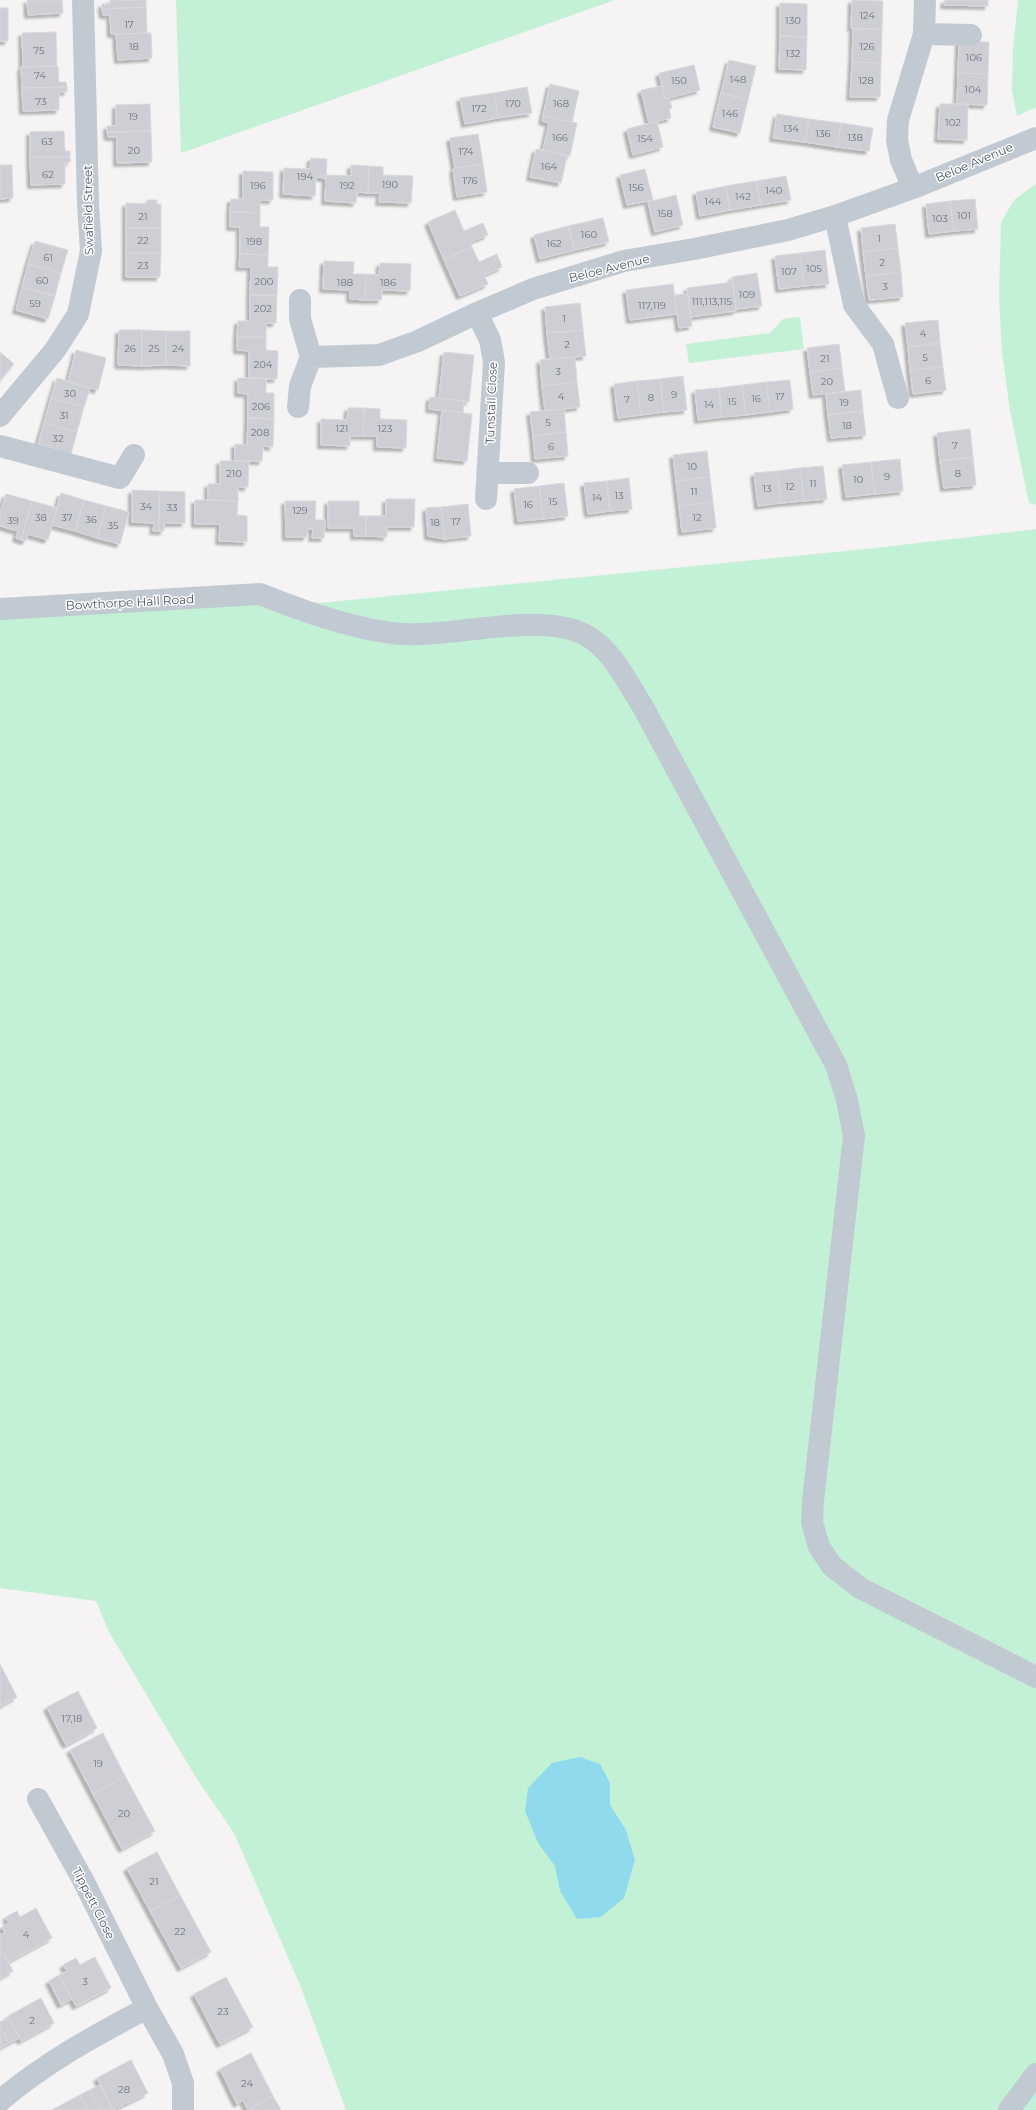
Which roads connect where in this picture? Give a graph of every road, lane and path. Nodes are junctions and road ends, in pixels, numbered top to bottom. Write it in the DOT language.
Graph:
graph roads {
  1 [pos="83,0"];
  2 [pos="925,0"];
  3 [pos="924,34"];
  4 [pos="971,36"];
  5 [pos="1036,138"];
  6 [pos="913,188"];
  7 [pos="835,216"];
  8 [pos="300,300"];
  9 [pos="477,313"];
  10 [pos="311,357"];
  11 [pos="898,398"];
  12 [pos="298,407"];
  13 [pos="0,416"];
  14 [pos="0,446"];
  15 [pos="134,455"];
  16 [pos="488,473"];
  17 [pos="528,473"];
  18 [pos="486,499"];
  19 [pos="0,609"];
  20 [pos="1036,1677"];
  21 [pos="38,1799"];
  22 [pos="147,2008"];
  23 [pos="1036,2074"];
  24 [pos="0,2101"];
  25 [pos="183,2110"];
  26 [pos="1009,2110"];
  1 -- 13 [label="street, Swafield Street"];
  2 -- 3 [label="street"];
  3 -- 4 [label="street"];
  3 -- 6 [label="street"];
  5 -- 6 [label="street, Beloe Avenue"];
  6 -- 7 [label="street, Beloe Avenue"];
  7 -- 9 [label="street, Beloe Avenue"];
  7 -- 11 [label="street"];
  8 -- 10 [label="street"];
  9 -- 10 [label="street, Beloe Avenue"];
  9 -- 16 [label="street, Tunstall Close"];
  10 -- 12 [label="street"];
  14 -- 15 [label="street"];
  16 -- 17 [label="street"];
  16 -- 18 [label="street, Tunstall Close"];
  19 -- 20 [label="street, Bowthorpe Hall Road"];
  21 -- 22 [label="street, Tippett Close"];
  22 -- 24 [label="street"];
  22 -- 25 [label="street, Tippett Close"];
  23 -- 26 [label="street"];
}
